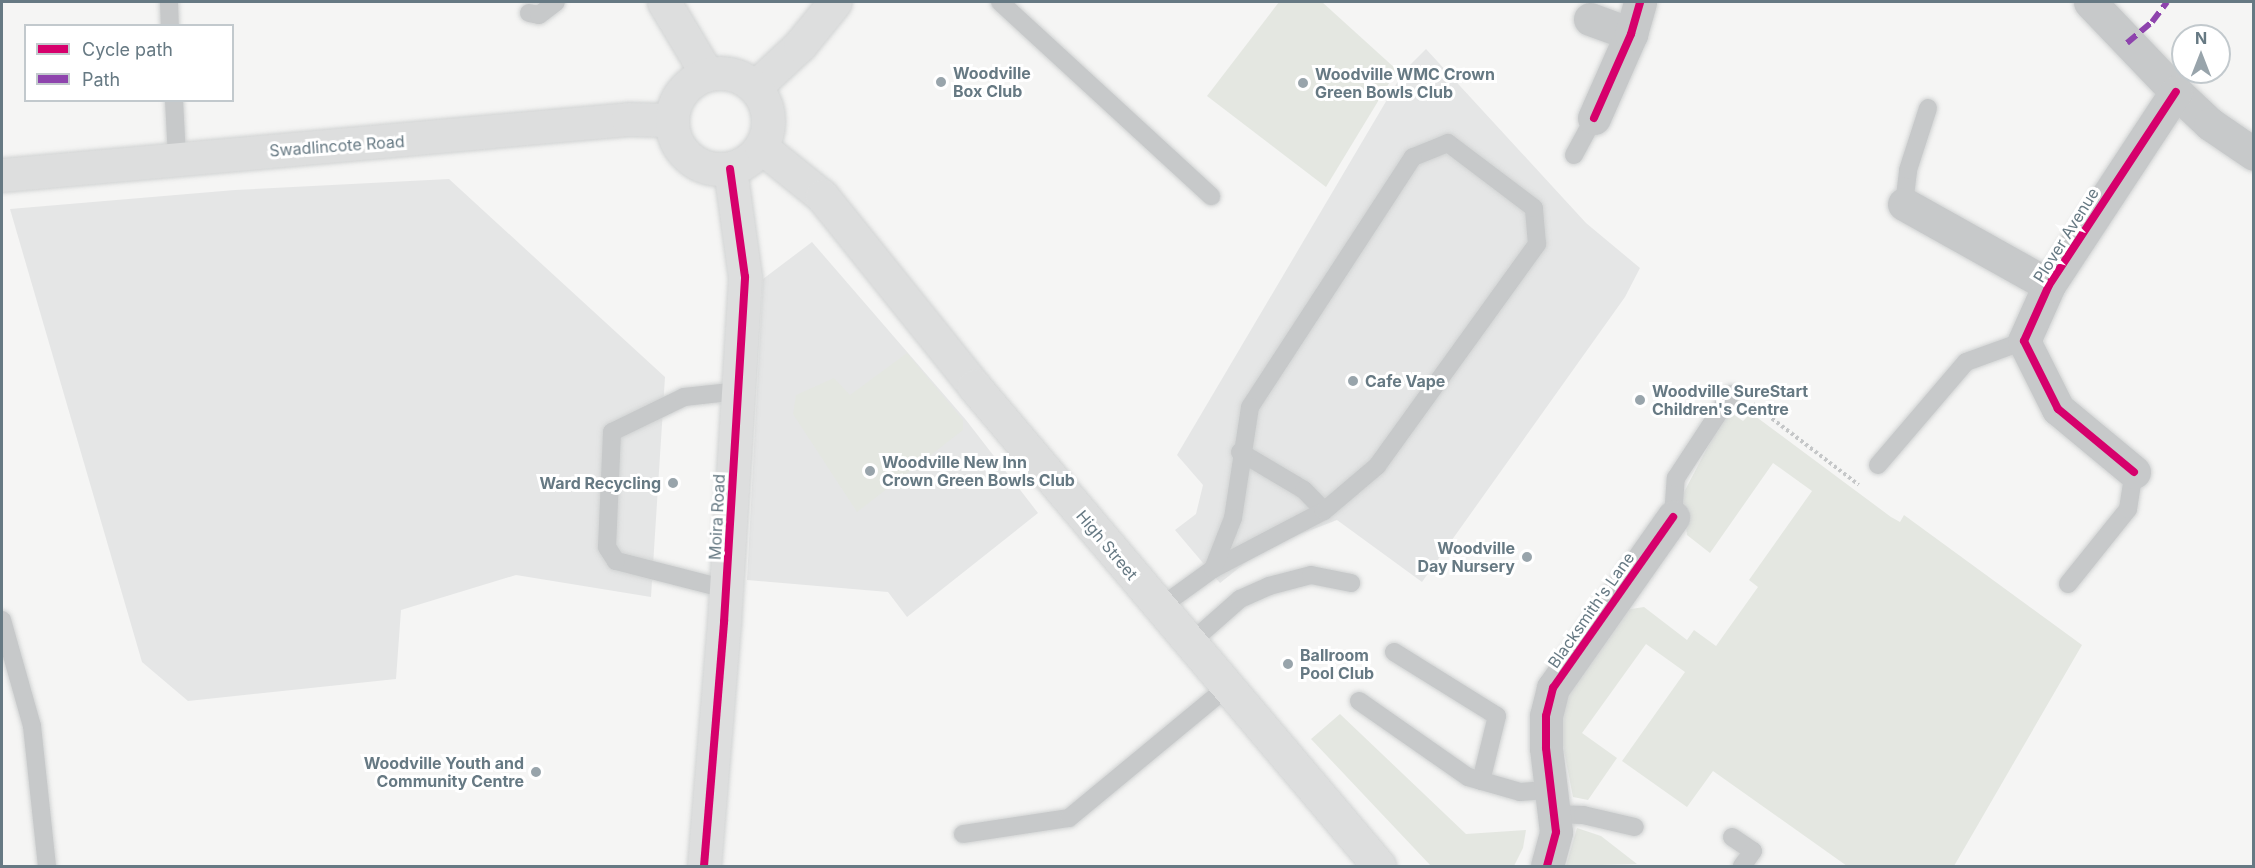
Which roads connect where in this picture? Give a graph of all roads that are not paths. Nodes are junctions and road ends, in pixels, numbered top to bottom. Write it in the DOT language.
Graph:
graph roads {
  1 [pos="169,2"];
  2 [pos="556,2"];
  3 [pos="664,2"];
  4 [pos="836,2"];
  5 [pos="1000,2"];
  6 [pos="1640,2"];
  7 [pos="2090,2"];
  8 [pos="529,13"];
  9 [pos="1590,19"];
  10 [pos="170,24"];
  11 [pos="1631,34"];
  12 [pos="707,74"];
  13 [pos="755,87"];
  14 [pos="2176,92"];
  15 [pos="174,102"];
  16 [pos="1928,108"];
  17 [pos="1594,118"];
  18 [pos="672,120"];
  19 [pos="761,147"];
  20 [pos="2253,154"];
  21 [pos="1574,155"];
  22 [pos="177,158"];
  23 [pos="730,169"];
  24 [pos="2,175"];
  25 [pos="1211,196"];
  26 [pos="1904,204"];
  27 [pos="2049,285"];
  28 [pos="2024,342"];
  29 [pos="738,391"];
  30 [pos="1729,397"];
  31 [pos="1240,452"];
  32 [pos="1878,465"];
  33 [pos="2134,472"];
  34 [pos="1324,511"];
  35 [pos="1673,517"];
  36 [pos="1213,569"];
  37 [pos="1351,583"];
  38 [pos="2068,584"];
  39 [pos="726,589"];
  40 [pos="1159,608"];
  41 [pos="2,620"];
  42 [pos="1189,644"];
  43 [pos="1394,652"];
  44 [pos="1226,688"];
  45 [pos="1359,701"];
  46 [pos="1481,781"];
  47 [pos="1552,802"];
  48 [pos="1635,827"];
  49 [pos="963,834"];
  50 [pos="1732,837"];
  51 [pos="47,867"];
  52 [pos="704,867"];
  53 [pos="1379,867"];
  54 [pos="1547,867"];
  55 [pos="1742,867"];
  1 -- 10 [label="lane"];
  2 -- 8 [label="lane"];
  3 -- 12 [label="main road"];
  4 -- 13 [label="main road"];
  5 -- 25 [label="lane"];
  6 -- 11 [label="street"];
  7 -- 14 [label="street"];
  9 -- 11 [label="street"];
  11 -- 17 [label="street"];
  12 -- 13 [label="main road"];
  12 -- 18 [label="main road"];
  13 -- 19 [label="main road"];
  14 -- 20 [label="street"];
  14 -- 27 [label="street, Plover Avenue"];
  15 -- 22 [label="lane"];
  16 -- 26 [label="lane"];
  17 -- 21 [label="lane"];
  18 -- 22 [label="main road, Swadlincote Road"];
  18 -- 23 [label="main road"];
  19 -- 23 [label="main road"];
  19 -- 40 [label="main road, High Street"];
  22 -- 24 [label="main road, Swadlincote Road"];
  23 -- 29 [label="main road, Moira Road"];
  26 -- 27 [label="street, Plover Avenue"];
  27 -- 28 [label="street, Plover Avenue"];
  28 -- 32 [label="lane"];
  28 -- 33 [label="street"];
  29 -- 39 [label="main road, Moira Road"];
  29 -- 39 [label="lane"];
  30 -- 35 [label="lane"];
  31 -- 34 [label="lane"];
  31 -- 34 [label="lane"];
  31 -- 36 [label="lane"];
  33 -- 38 [label="lane"];
  34 -- 36 [label="lane"];
  35 -- 47 [label="street, Blacksmith's Lane"];
  36 -- 40 [label="lane"];
  37 -- 42 [label="lane"];
  39 -- 52 [label="main road, Moira Road"];
  40 -- 42 [label="main road, High Street"];
  41 -- 51 [label="lane"];
  42 -- 44 [label="main road, High Street"];
  43 -- 46 [label="lane"];
  44 -- 49 [label="lane"];
  44 -- 53 [label="main road, High Street"];
  45 -- 46 [label="lane"];
  46 -- 47 [label="lane"];
  47 -- 48 [label="lane"];
  47 -- 54 [label="street, Blacksmith's Lane"];
  50 -- 55 [label="lane"];
}
